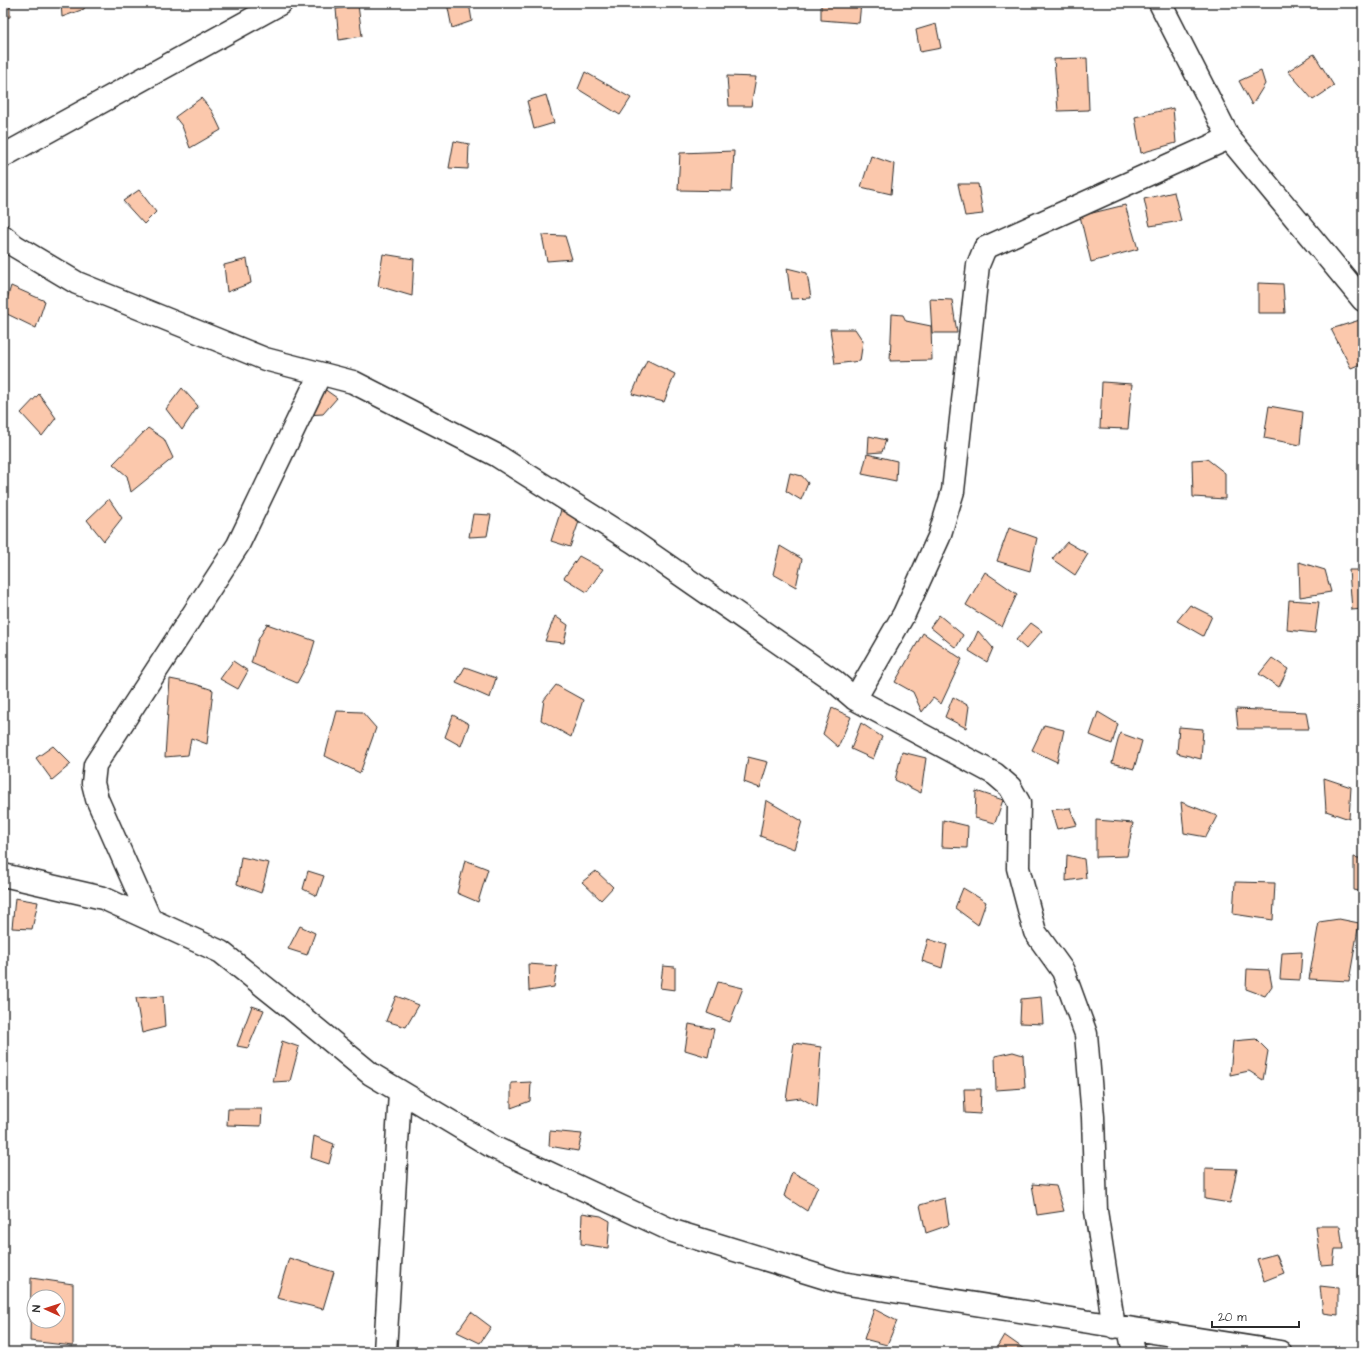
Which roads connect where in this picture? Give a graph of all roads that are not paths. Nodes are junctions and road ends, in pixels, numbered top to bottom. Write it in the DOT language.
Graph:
graph roads {
  1 [pos="281,3"];
  2 [pos="1160,3"];
  3 [pos="1229,138"];
  4 [pos="3,156"];
  5 [pos="3,236"];
  6 [pos="1363,300"];
  7 [pos="320,374"];
  8 [pos="854,700"];
  9 [pos="3,875"];
  10 [pos="150,919"];
  11 [pos="400,1092"];
  12 [pos="1121,1328"];
  13 [pos="385,1352"];
  14 [pos="1134,1352"];
  15 [pos="1280,1352"];
  1 -- 4 [label="street"];
  2 -- 3 [label="street"];
  3 -- 6 [label="street"];
  3 -- 8 [label="street"];
  5 -- 7 [label="street"];
  7 -- 8 [label="street"];
  7 -- 10 [label="street"];
  8 -- 12 [label="street"];
  9 -- 10 [label="street"];
  10 -- 11 [label="street"];
  11 -- 12 [label="street"];
  11 -- 13 [label="street"];
  12 -- 14 [label="street"];
  12 -- 15 [label="street"];
}
